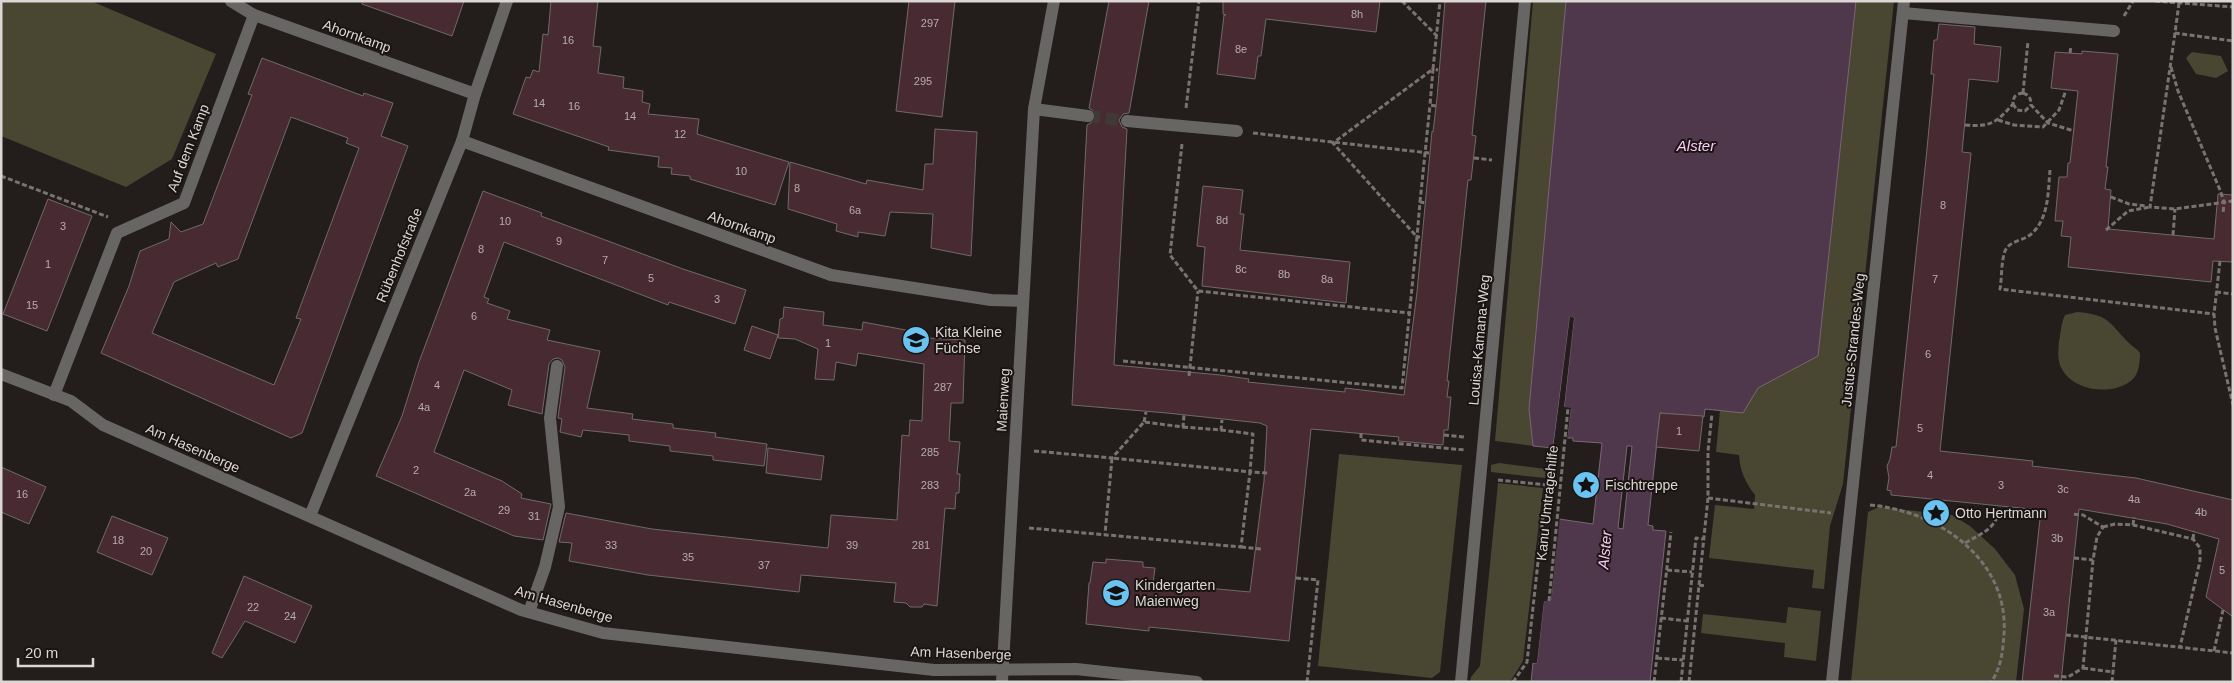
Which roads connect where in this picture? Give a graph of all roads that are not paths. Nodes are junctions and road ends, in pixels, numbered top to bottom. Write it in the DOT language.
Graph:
graph roads {
  1 [pos="231,1"];
  2 [pos="507,1"];
  3 [pos="1054,1"];
  4 [pos="1525,1"];
  5 [pos="1903,7"];
  6 [pos="254,15"];
  7 [pos="2114,31"];
  8 [pos="475,94"];
  9 [pos="1034,109"];
  10 [pos="1088,116"];
  11 [pos="1127,121"];
  12 [pos="1236,132"];
  13 [pos="462,141"];
  14 [pos="1022,301"];
  15 [pos="557,366"];
  16 [pos="1,374"];
  17 [pos="54,395"];
  18 [pos="310,516"];
  19 [pos="529,612"];
  20 [pos="1002,676"];
  21 [pos="1197,682"];
  22 [pos="1461,682"];
  23 [pos="1832,682"];
  1 -- 6 [label="street, Ahornkamp"];
  2 -- 8 [label="street, Rübenhofstraße"];
  3 -- 9 [label="street, Maienweg"];
  4 -- 22 [label="street, Louisa-Kamana-Weg"];
  5 -- 7 [label="street"];
  5 -- 23 [label="street, Justus-Strandes-Weg"];
  6 -- 8 [label="street, Ahornkamp"];
  6 -- 17 [label="street, Auf dem Kamp"];
  8 -- 13 [label="street, Rübenhofstraße"];
  9 -- 10 [label="street"];
  9 -- 14 [label="street, Maienweg"];
  11 -- 12 [label="street"];
  13 -- 14 [label="street, Ahornkamp"];
  13 -- 18 [label="street, Rübenhofstraße"];
  14 -- 20 [label="street, Maienweg"];
  15 -- 19 [label="street"];
  16 -- 17 [label="street, Am Hasenberge"];
  17 -- 18 [label="street, Am Hasenberge"];
  18 -- 19 [label="street, Am Hasenberge"];
  19 -- 20 [label="street, Am Hasenberge"];
  20 -- 21 [label="street, Am Hasenberge"];
}
